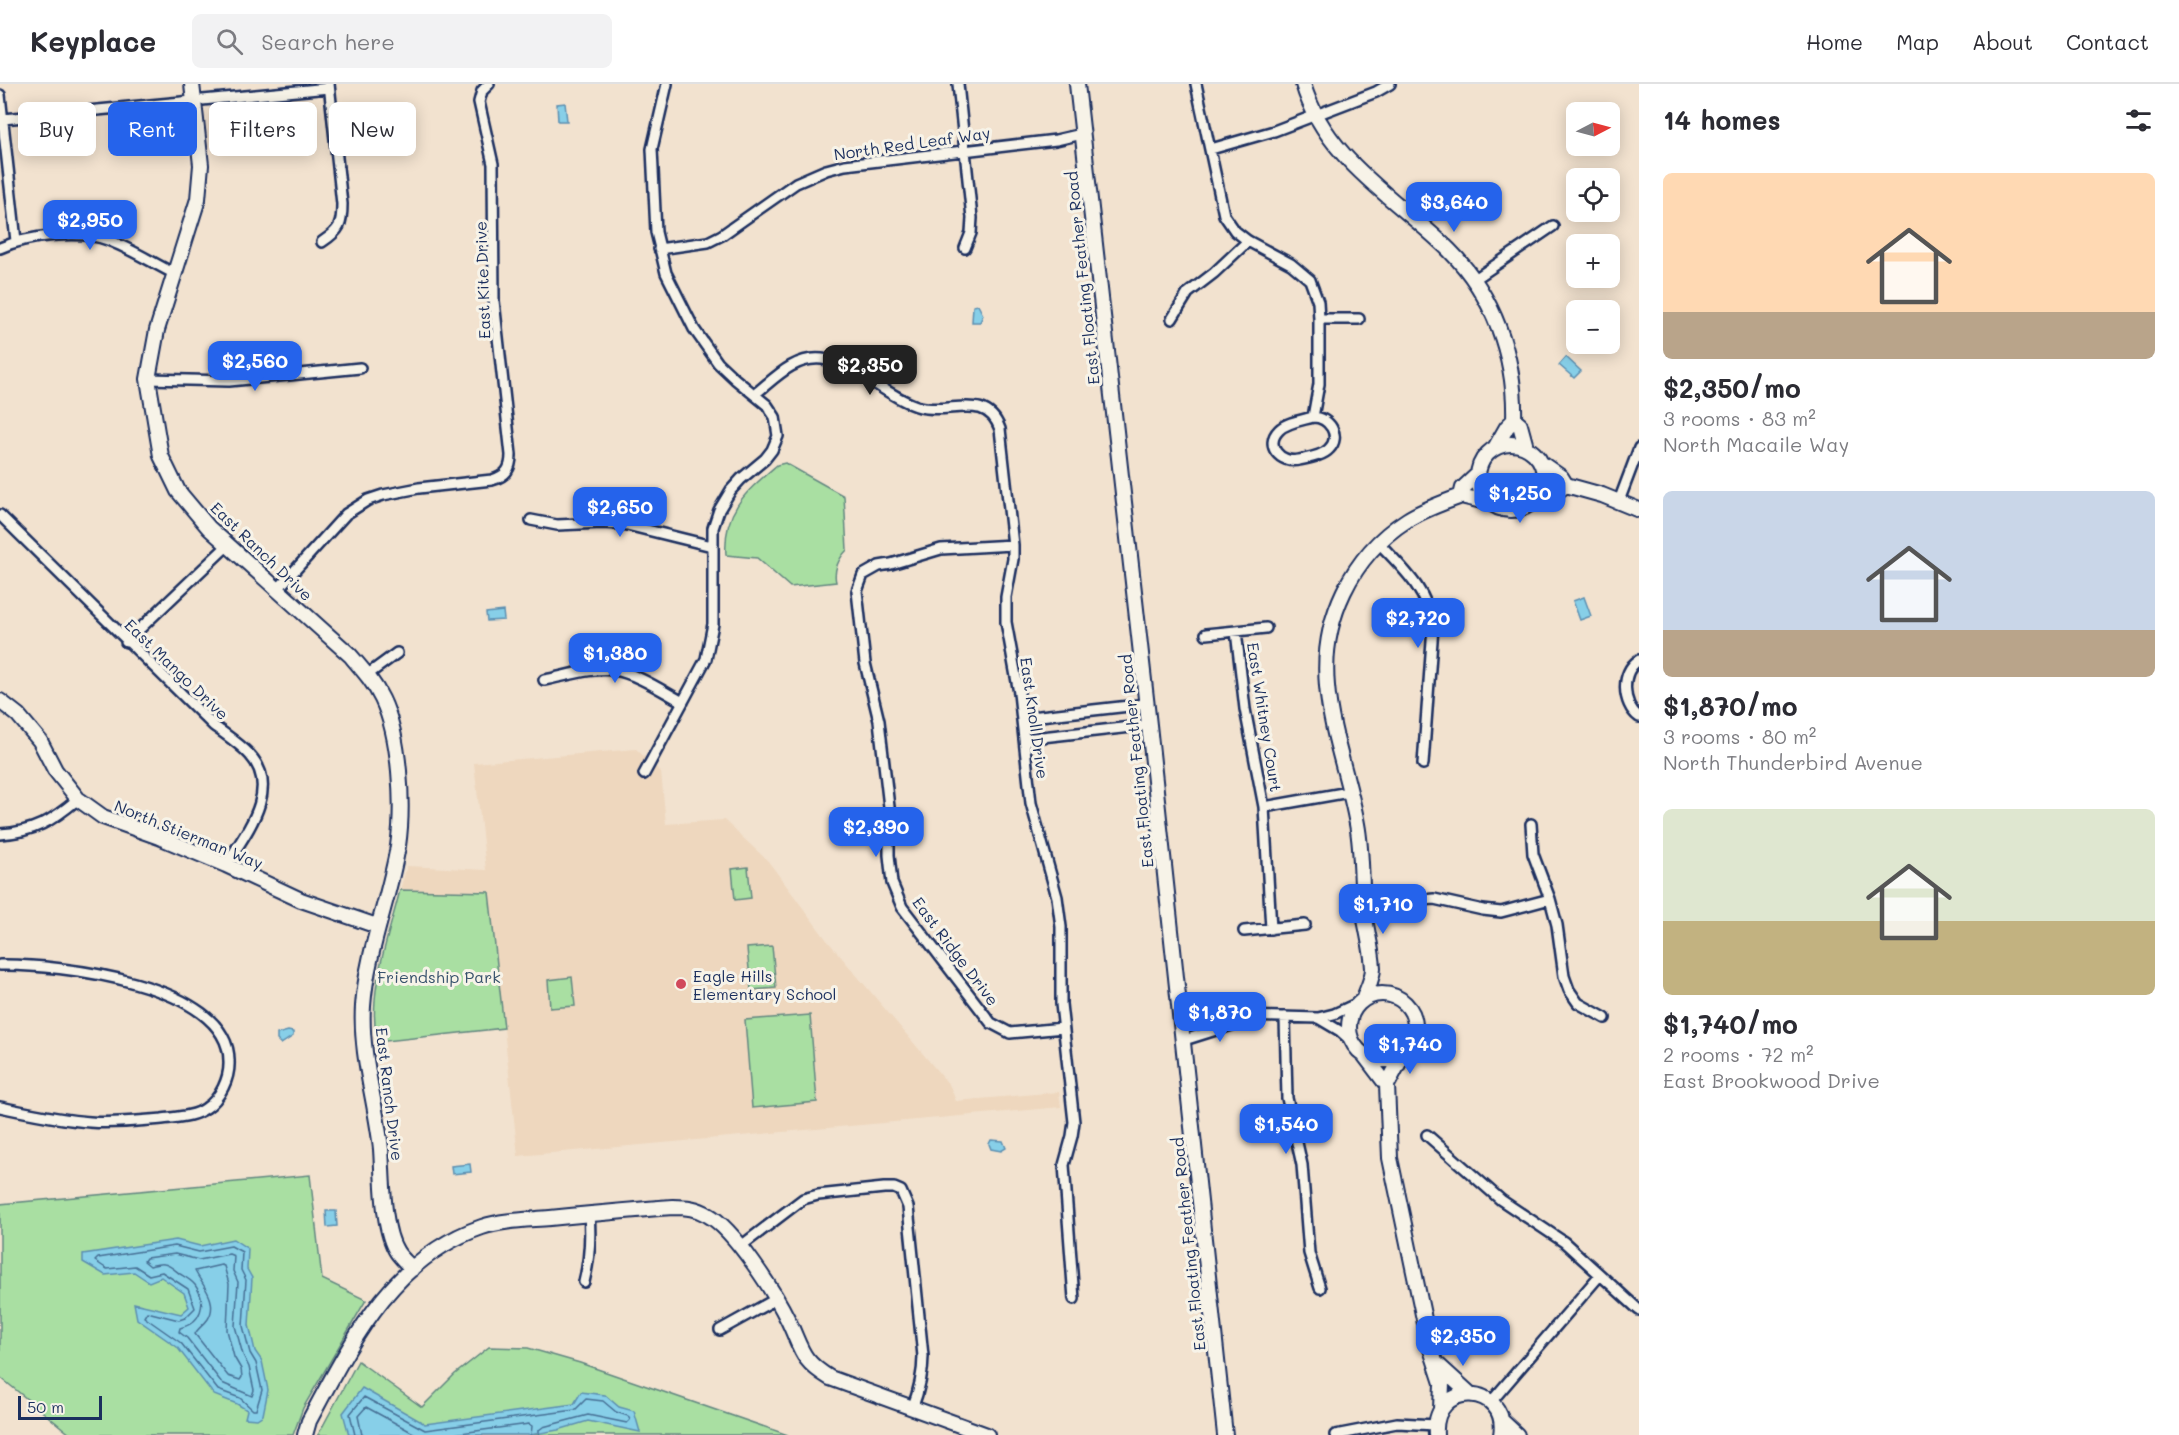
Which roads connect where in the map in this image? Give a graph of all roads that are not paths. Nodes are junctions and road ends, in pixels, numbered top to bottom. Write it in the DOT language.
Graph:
graph roads {
  1 [pos="192,84"];
  2 [pos="667,84"];
  3 [pos="958,84"];
  4 [pos="1077,84"];
  5 [pos="1196,84"];
  6 [pos="1303,84"];
  7 [pos="1390,84"];
  8 [pos="329,86"];
  9 [pos="487,86"];
  10 [pos="0,95"];
  11 [pos="194,101"];
  12 [pos="1316,115"];
  13 [pos="3,119"];
  14 [pos="1082,134"];
  15 [pos="1211,149"];
  16 [pos="966,150"];
  17 [pos="1553,225"];
  18 [pos="16,241"];
  19 [pos="322,242"];
  20 [pos="1248,242"];
  21 [pos="0,248"];
  22 [pos="965,248"];
  23 [pos="659,249"];
  24 [pos="175,274"];
  25 [pos="1475,279"];
  26 [pos="1172,319"];
  27 [pos="1319,319"];
  28 [pos="1359,319"];
  29 [pos="360,368"];
  30 [pos="148,379"];
  31 [pos="755,394"];
  32 [pos="1313,417"];
  33 [pos="1514,420"];
  34 [pos="1526,447"];
  35 [pos="1495,448"];
  36 [pos="1639,448"];
  37 [pos="1541,463"];
  38 [pos="1478,474"];
  39 [pos="1566,484"];
  40 [pos="1539,495"];
  41 [pos="1461,496"];
  42 [pos="1618,501"];
  43 [pos="1490,503"];
  44 [pos="1639,510"];
  45 [pos="0,515"];
  46 [pos="531,520"];
  47 [pos="1378,542"];
  48 [pos="228,545"];
  49 [pos="1013,545"];
  50 [pos="712,546"];
  51 [pos="277,590"];
  52 [pos="1266,628"];
  53 [pos="1236,631"];
  54 [pos="1206,634"];
  55 [pos="126,642"];
  56 [pos="397,653"];
  57 [pos="1639,660"];
  58 [pos="367,675"];
  59 [pos="544,680"];
  60 [pos="0,700"];
  61 [pos="683,702"];
  62 [pos="1147,704"];
  63 [pos="1639,717"];
  64 [pos="1022,718"];
  65 [pos="1149,725"];
  66 [pos="1024,739"];
  67 [pos="1423,764"];
  68 [pos="644,774"];
  69 [pos="1349,792"];
  70 [pos="78,799"];
  71 [pos="1264,807"];
  72 [pos="1531,824"];
  73 [pos="0,834"];
  74 [pos="225,865"];
  75 [pos="1550,899"];
  76 [pos="1363,905"];
  77 [pos="1305,925"];
  78 [pos="377,926"];
  79 [pos="1271,928"];
  80 [pos="1244,931"];
  81 [pos="0,965"];
  82 [pos="1373,969"];
  83 [pos="1393,995"];
  84 [pos="1361,1001"];
  85 [pos="1178,1012"];
  86 [pos="1243,1016"];
  87 [pos="1285,1017"];
  88 [pos="1318,1018"];
  89 [pos="1605,1018"];
  90 [pos="1063,1028"];
  91 [pos="1181,1041"];
  92 [pos="1351,1041"];
  93 [pos="1404,1051"];
  94 [pos="1364,1055"];
  95 [pos="1387,1085"];
  96 [pos="0,1107"];
  97 [pos="1427,1135"];
  98 [pos="589,1214"];
  99 [pos="741,1246"];
  100 [pos="412,1269"];
  101 [pos="1600,1275"];
  102 [pos="584,1282"];
  103 [pos="1320,1287"];
  104 [pos="776,1299"];
  105 [pos="1074,1299"];
  106 [pos="1639,1310"];
  107 [pos="720,1330"];
  108 [pos="1436,1362"];
  109 [pos="1470,1394"];
  110 [pos="1491,1402"];
  111 [pos="912,1409"];
  112 [pos="1441,1409"];
  113 [pos="1501,1420"];
  114 [pos="1436,1430"];
  115 [pos="305,1435"];
  116 [pos="987,1435"];
  117 [pos="1225,1435"];
  118 [pos="1335,1435"];
  119 [pos="1501,1435"];
  120 [pos="1517,1435"];
  1 -- 11 [label="street, East Ranch Drive"];
  2 -- 23 [label="street"];
  3 -- 16 [label="street"];
  4 -- 14 [label="street, East Floating Feather Road"];
  5 -- 15 [label="street"];
  6 -- 12 [label="street"];
  7 -- 12 [label="street"];
  8 -- 11 [label="street"];
  8 -- 19 [label="street"];
  9 -- 51 [label="street, East Kite Drive"];
  10 -- 13 [label="street"];
  11 -- 13 [label="street"];
  11 -- 24 [label="street, East Ranch Drive"];
  12 -- 15 [label="street"];
  12 -- 25 [label="street"];
  13 -- 18 [label="street"];
  14 -- 16 [label="street, North Red Leaf Way"];
  14 -- 62 [label="street, East Floating Feather Road"];
  15 -- 20 [label="street"];
  16 -- 22 [label="street"];
  16 -- 23 [label="street, North Red Leaf Way"];
  17 -- 25 [label="street"];
  18 -- 21 [label="street"];
  18 -- 24 [label="street"];
  20 -- 26 [label="street"];
  20 -- 27 [label="street"];
  23 -- 31 [label="street"];
  24 -- 30 [label="street, East Ranch Drive"];
  25 -- 33 [label="street"];
  27 -- 28 [label="street"];
  27 -- 32 [label="street"];
  29 -- 30 [label="street"];
  30 -- 48 [label="street, East Ranch Drive"];
  31 -- 49 [label="street, East Knoll Drive"];
  31 -- 50 [label="street"];
  32 -- 32 [label="street"];
  33 -- 34 [label="street"];
  33 -- 35 [label="street"];
  34 -- 35 [label="street"];
  34 -- 37 [label="street"];
  35 -- 38 [label="street"];
  36 -- 42 [label="street"];
  37 -- 39 [label="street"];
  37 -- 40 [label="street"];
  38 -- 41 [label="street"];
  38 -- 43 [label="street"];
  39 -- 40 [label="street"];
  39 -- 42 [label="street"];
  40 -- 43 [label="street"];
  41 -- 43 [label="street"];
  41 -- 47 [label="street"];
  42 -- 44 [label="street"];
  45 -- 55 [label="street, East Mango Drive"];
  46 -- 50 [label="street"];
  47 -- 67 [label="street"];
  47 -- 69 [label="street"];
  48 -- 51 [label="street, East Ranch Drive"];
  48 -- 55 [label="street"];
  49 -- 64 [label="street, East Knoll Drive"];
  49 -- 90 [label="street, East Ridge Drive"];
  50 -- 61 [label="street"];
  51 -- 58 [label="street, East Ranch Drive"];
  52 -- 53 [label="street, East Whitney Court"];
  53 -- 54 [label="street, East Whitney Court"];
  53 -- 71 [label="street, East Whitney Court"];
  55 -- 74 [label="street, East Mango Drive"];
  56 -- 58 [label="street"];
  57 -- 63 [label="street"];
  58 -- 78 [label="street, East Ranch Drive"];
  59 -- 61 [label="street"];
  60 -- 70 [label="street, North Stierman Way"];
  61 -- 68 [label="street"];
  62 -- 64 [label="street"];
  62 -- 65 [label="street, East Floating Feather Road"];
  64 -- 66 [label="street, East Knoll Drive"];
  65 -- 66 [label="street"];
  65 -- 85 [label="street, East Floating Feather Road"];
  66 -- 90 [label="street, East Knoll Drive"];
  69 -- 71 [label="street, East Whitney Court"];
  69 -- 76 [label="street"];
  70 -- 73 [label="street"];
  70 -- 74 [label="street, North Stierman Way"];
  71 -- 79 [label="street, East Whitney Court"];
  72 -- 75 [label="street"];
  74 -- 78 [label="street, North Stierman Way"];
  75 -- 76 [label="street"];
  75 -- 89 [label="street"];
  76 -- 82 [label="street"];
  77 -- 79 [label="street"];
  78 -- 100 [label="street, East Ranch Drive"];
  79 -- 80 [label="street"];
  81 -- 96 [label="street"];
  82 -- 83 [label="street"];
  82 -- 84 [label="street"];
  83 -- 84 [label="street"];
  83 -- 93 [label="street"];
  84 -- 88 [label="street"];
  84 -- 92 [label="street"];
  85 -- 86 [label="street"];
  85 -- 91 [label="street, East Floating Feather Road"];
  86 -- 87 [label="street"];
  86 -- 91 [label="street"];
  87 -- 88 [label="street"];
  87 -- 103 [label="street"];
  88 -- 92 [label="street"];
  90 -- 105 [label="street, East Knoll Drive"];
  91 -- 117 [label="street, East Floating Feather Road"];
  92 -- 94 [label="street"];
  93 -- 94 [label="street"];
  93 -- 95 [label="street"];
  94 -- 95 [label="street"];
  95 -- 108 [label="street"];
  97 -- 101 [label="street"];
  98 -- 99 [label="street"];
  98 -- 100 [label="street"];
  98 -- 102 [label="street"];
  99 -- 104 [label="street"];
  99 -- 111 [label="street"];
  100 -- 115 [label="street"];
  101 -- 106 [label="street"];
  101 -- 110 [label="street"];
  104 -- 107 [label="street"];
  104 -- 111 [label="street"];
  108 -- 109 [label="street"];
  108 -- 112 [label="street"];
  109 -- 110 [label="street"];
  109 -- 112 [label="street"];
  110 -- 113 [label="street"];
  111 -- 116 [label="street"];
  112 -- 114 [label="street"];
  113 -- 119 [label="street"];
  113 -- 120 [label="street"];
  114 -- 118 [label="street"];
}
